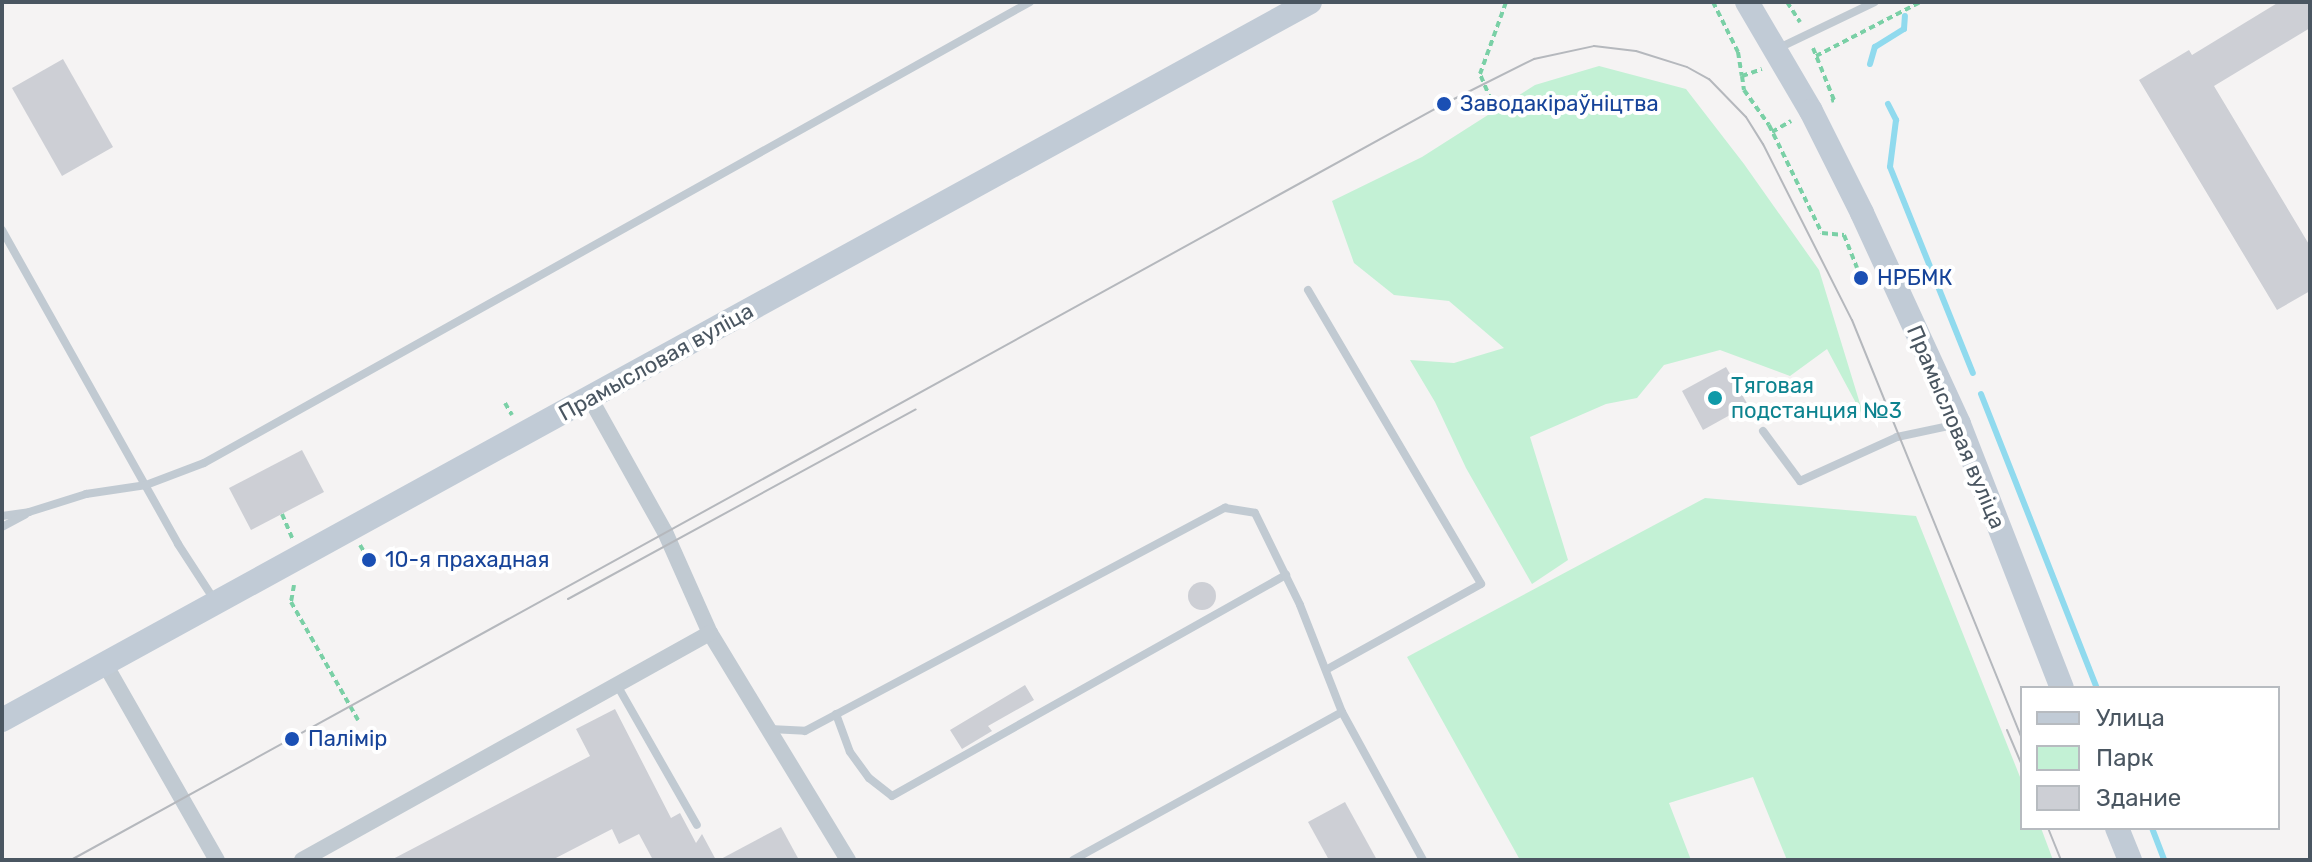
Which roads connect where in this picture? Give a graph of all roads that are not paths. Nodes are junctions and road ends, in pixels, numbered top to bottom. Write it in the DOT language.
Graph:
graph roads {
  1 [pos="1030,2"];
  2 [pos="1310,2"];
  3 [pos="1747,2"];
  4 [pos="1875,2"];
  5 [pos="1775,50"];
  6 [pos="2,230"];
  7 [pos="1308,290"];
  8 [pos="590,398"];
  9 [pos="1959,424"];
  10 [pos="1763,431"];
  11 [pos="146,485"];
  12 [pos="29,512"];
  13 [pos="2,516"];
  14 [pos="2,527"];
  15 [pos="1286,575"];
  16 [pos="216,604"];
  17 [pos="710,633"];
  18 [pos="105,664"];
  19 [pos="1326,670"];
  20 [pos="616,685"];
  21 [pos="2061,686"];
  22 [pos="1342,712"];
  23 [pos="836,714"];
  24 [pos="2,720"];
  25 [pos="769,729"];
  26 [pos="697,825"];
  27 [pos="2118,830"];
  28 [pos="217,860"];
  29 [pos="302,860"];
  30 [pos="848,860"];
  31 [pos="1073,860"];
  32 [pos="1423,860"];
  33 [pos="2130,860"];
  1 -- 11 [label="lane"];
  2 -- 8 [label="main road, Прамысловая вуліца"];
  3 -- 5 [label="main road, Прамысловая вуліца"];
  4 -- 5 [label="lane"];
  5 -- 9 [label="main road, Прамысловая вуліца"];
  6 -- 11 [label="lane"];
  7 -- 19 [label="lane"];
  8 -- 16 [label="main road, Прамысловая вуліца"];
  8 -- 17 [label="street"];
  9 -- 10 [label="lane"];
  9 -- 21 [label="main road, Прамысловая вуліца"];
  11 -- 12 [label="lane"];
  11 -- 16 [label="lane"];
  12 -- 13 [label="lane"];
  12 -- 14 [label="lane"];
  15 -- 19 [label="lane"];
  15 -- 23 [label="lane"];
  15 -- 23 [label="lane"];
  16 -- 18 [label="main road, Прамысловая вуліца"];
  17 -- 20 [label="street"];
  17 -- 25 [label="street"];
  18 -- 24 [label="main road, Прамысловая вуліца"];
  18 -- 28 [label="street"];
  19 -- 22 [label="lane"];
  20 -- 26 [label="lane"];
  20 -- 29 [label="street"];
  22 -- 31 [label="lane"];
  22 -- 32 [label="lane"];
  23 -- 25 [label="lane"];
  25 -- 30 [label="street"];
  27 -- 33 [label="main road"];
}
